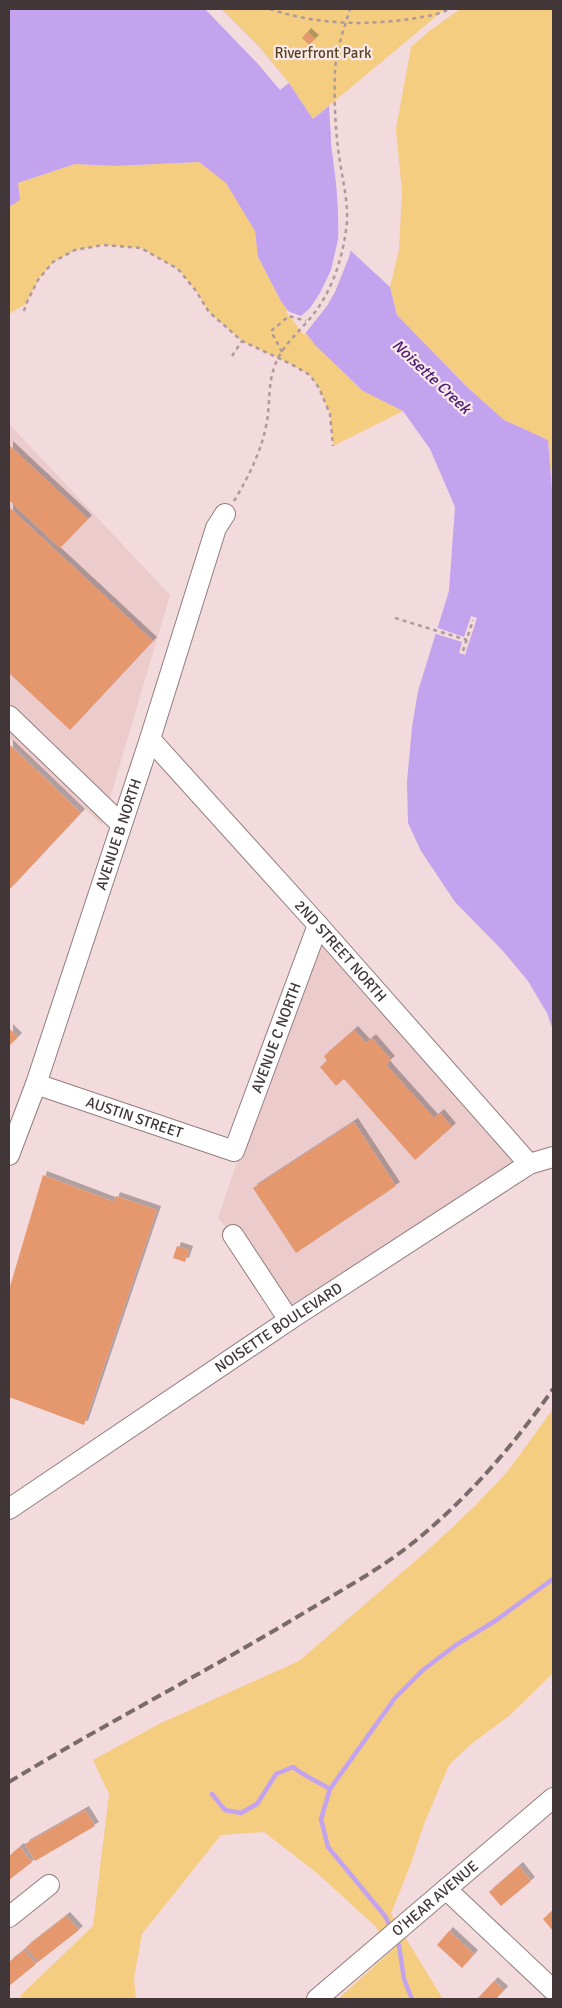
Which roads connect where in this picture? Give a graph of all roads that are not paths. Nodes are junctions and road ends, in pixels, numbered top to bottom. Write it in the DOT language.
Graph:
graph roads {
  1 [pos="224,514"];
  2 [pos="9,716"];
  3 [pos="150,739"];
  4 [pos="120,824"];
  5 [pos="318,925"];
  6 [pos="36,1084"];
  7 [pos="14,1126"];
  8 [pos="234,1152"];
  9 [pos="9,1155"];
  10 [pos="553,1157"];
  11 [pos="529,1164"];
  12 [pos="233,1236"];
  13 [pos="289,1320"];
  14 [pos="9,1509"];
  15 [pos="553,1798"];
  16 [pos="48,1885"];
  17 [pos="446,1889"];
  18 [pos="9,1917"];
  19 [pos="553,1990"];
  20 [pos="317,1999"];
  1 -- 3 [label="street, AVENUE B NORTH"];
  2 -- 4 [label="street"];
  3 -- 4 [label="street, AVENUE B NORTH"];
  3 -- 5 [label="street, 2ND STREET NORTH"];
  4 -- 6 [label="street, AVENUE B NORTH"];
  5 -- 8 [label="street, AVENUE C NORTH"];
  5 -- 11 [label="street, 2ND STREET NORTH"];
  6 -- 7 [label="street, AVENUE B NORTH"];
  6 -- 8 [label="street, AUSTIN STREET"];
  7 -- 9 [label="street, AVENUE B NORTH"];
  10 -- 11 [label="street, NOISETTE BOULEVARD"];
  11 -- 13 [label="street, NOISETTE BOULEVARD"];
  12 -- 13 [label="street"];
  13 -- 14 [label="street, NOISETTE BOULEVARD"];
  15 -- 17 [label="street, O'HEAR AVENUE"];
  16 -- 18 [label="street"];
  17 -- 19 [label="street"];
  17 -- 20 [label="street, O'HEAR AVENUE"];
}
